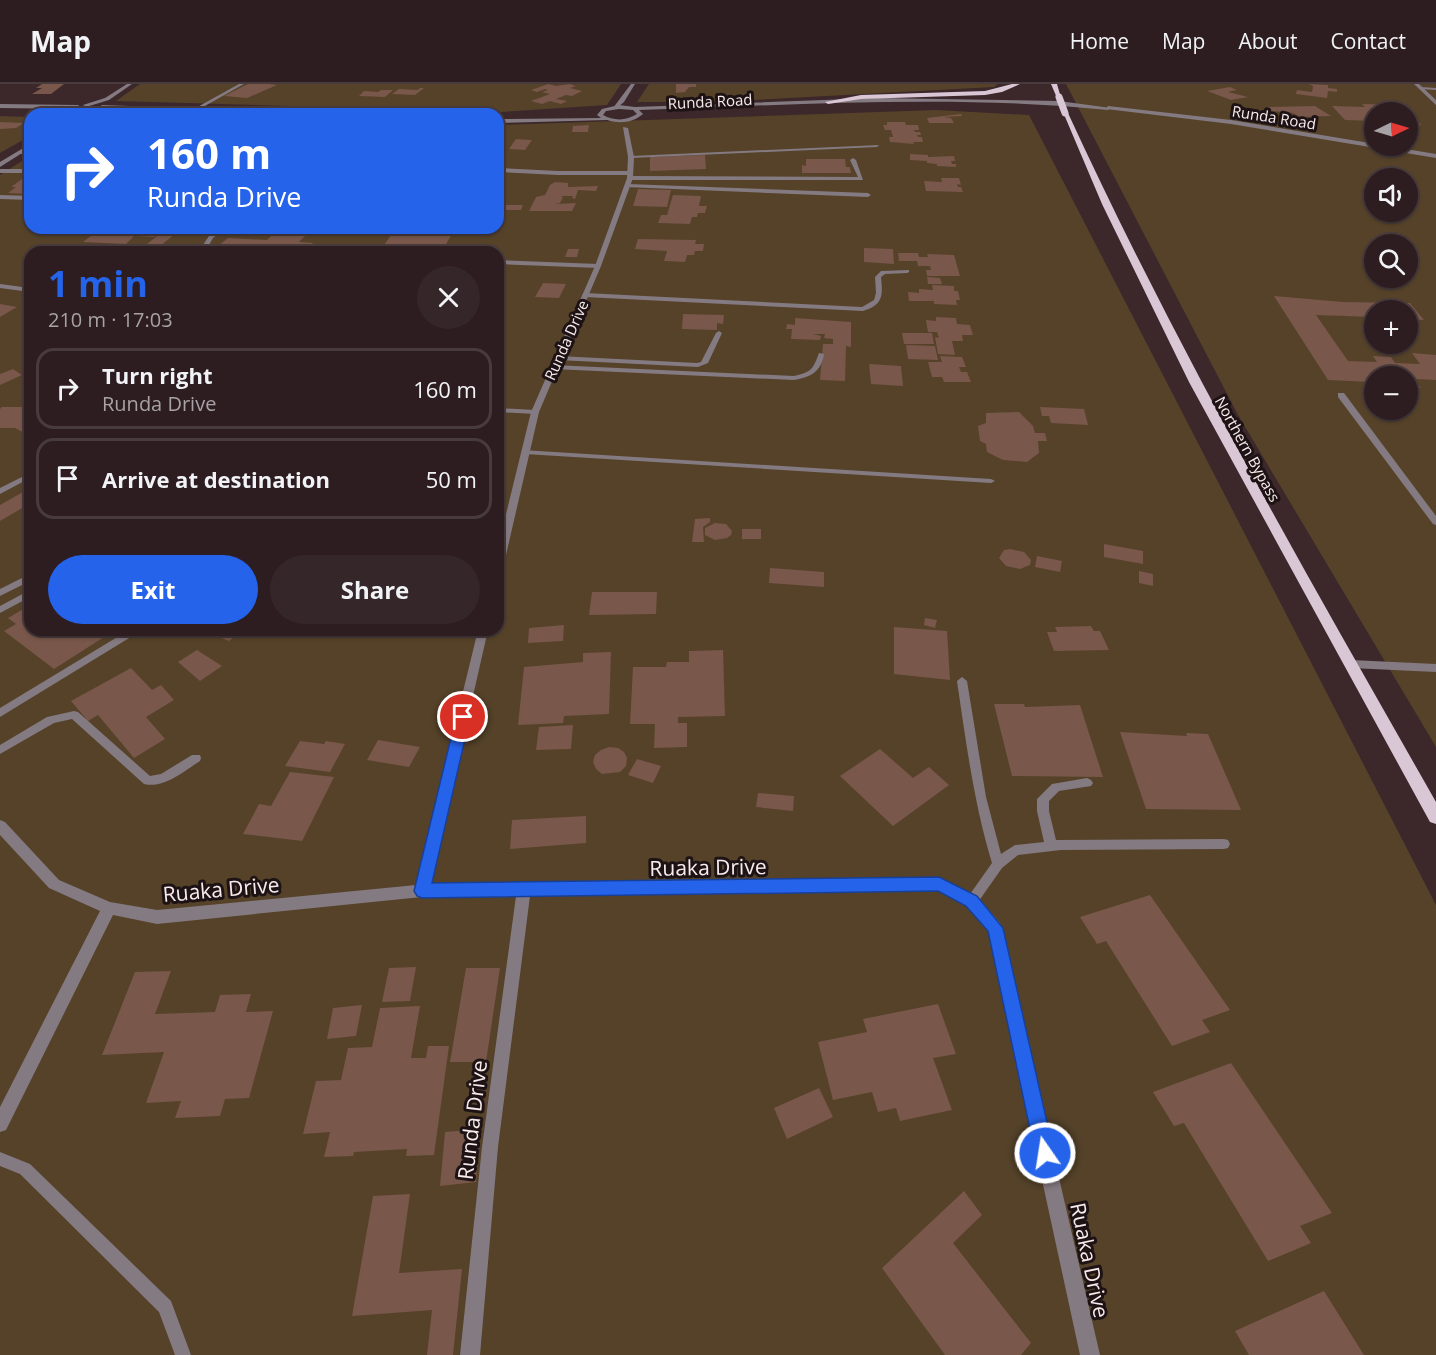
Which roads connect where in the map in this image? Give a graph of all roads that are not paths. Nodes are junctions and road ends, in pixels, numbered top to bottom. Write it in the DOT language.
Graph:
graph roads {
  1 [pos="130,84"];
  2 [pos="242,84"];
  3 [pos="633,84"];
  4 [pos="1017,84"];
  5 [pos="1054,84"];
  6 [pos="1420,88"];
  7 [pos="1436,91"];
  8 [pos="107,99"];
  9 [pos="622,101"];
  10 [pos="828,102"];
  11 [pos="1436,103"];
  12 [pos="86,105"];
  13 [pos="0,106"];
  14 [pos="78,106"];
  15 [pos="102,106"];
  16 [pos="615,107"];
  17 [pos="72,108"];
  18 [pos="148,108"];
  19 [pos="198,108"];
  20 [pos="633,108"];
  21 [pos="1108,108"];
  22 [pos="604,110"];
  23 [pos="0,111"];
  24 [pos="24,112"];
  25 [pos="504,116"];
  26 [pos="635,118"];
  27 [pos="605,119"];
  28 [pos="614,120"];
  29 [pos="504,121"];
  30 [pos="625,128"];
  31 [pos="877,146"];
  32 [pos="24,150"];
  33 [pos="19,153"];
  34 [pos="24,153"];
  35 [pos="631,156"];
  36 [pos="1436,156"];
  37 [pos="852,160"];
  38 [pos="0,165"];
  39 [pos="504,170"];
  40 [pos="0,171"];
  41 [pos="24,171"];
  42 [pos="629,179"];
  43 [pos="868,195"];
  44 [pos="0,197"];
  45 [pos="24,198"];
  46 [pos="215,234"];
  47 [pos="206,246"];
  48 [pos="504,262"];
  49 [pos="598,266"];
  50 [pos="907,270"];
  51 [pos="0,286"];
  52 [pos="24,289"];
  53 [pos="585,295"];
  54 [pos="719,333"];
  55 [pos="821,354"];
  56 [pos="558,358"];
  57 [pos="553,367"];
  58 [pos="1341,395"];
  59 [pos="504,410"];
  60 [pos="535,412"];
  61 [pos="525,452"];
  62 [pos="24,478"];
  63 [pos="991,481"];
  64 [pos="0,491"];
  65 [pos="1436,522"];
  66 [pos="504,542"];
  67 [pos="24,580"];
  68 [pos="0,593"];
  69 [pos="24,596"];
  70 [pos="0,610"];
  71 [pos="126,636"];
  72 [pos="482,636"];
  73 [pos="1351,664"];
  74 [pos="1436,668"];
  75 [pos="962,681"];
  76 [pos="0,713"];
  77 [pos="0,750"];
  78 [pos="195,758"];
  79 [pos="1087,783"];
  80 [pos="1436,817"];
  81 [pos="0,826"];
  82 [pos="1224,844"];
  83 [pos="1051,846"];
  84 [pos="998,864"];
  85 [pos="422,891"];
  86 [pos="524,891"];
  87 [pos="972,901"];
  88 [pos="109,908"];
  89 [pos="0,1124"];
  90 [pos="0,1159"];
  91 [pos="183,1355"];
  92 [pos="470,1355"];
  93 [pos="1090,1355"];
  1 -- 8 [label="street"];
  2 -- 19 [label="lane"];
  3 -- 9 [label="street"];
  4 -- 10 [label="main road"];
  5 -- 73 [label="main road, Northern Bypass, bridge"];
  6 -- 7 [label="lane"];
  6 -- 11 [label="street"];
  8 -- 12 [label="street"];
  8 -- 15 [label="street"];
  9 -- 16 [label="street"];
  9 -- 20 [label="street"];
  10 -- 20 [label="street, Runda Road"];
  10 -- 21 [label="street, Runda Road"];
  12 -- 14 [label="street"];
  12 -- 15 [label="street"];
  13 -- 14 [label="street"];
  14 -- 17 [label="street"];
  15 -- 18 [label="street"];
  16 -- 20 [label="street"];
  16 -- 22 [label="street"];
  20 -- 26 [label="street"];
  21 -- 26 [label="street, Runda Road"];
  21 -- 36 [label="street, Runda Road"];
  22 -- 25 [label="street"];
  22 -- 27 [label="street"];
  23 -- 24 [label="street"];
  26 -- 28 [label="street"];
  26 -- 30 [label="street"];
  27 -- 28 [label="street"];
  27 -- 29 [label="street"];
  28 -- 30 [label="street"];
  30 -- 35 [label="street, Runda Drive"];
  31 -- 35 [label="lane"];
  32 -- 33 [label="street"];
  33 -- 34 [label="lane"];
  33 -- 38 [label="street"];
  35 -- 42 [label="street, Runda Drive"];
  37 -- 42 [label="lane"];
  39 -- 42 [label="lane"];
  40 -- 41 [label="lane"];
  42 -- 43 [label="lane"];
  42 -- 49 [label="street, Runda Drive"];
  44 -- 45 [label="lane"];
  46 -- 47 [label="lane"];
  48 -- 49 [label="lane"];
  49 -- 53 [label="street, Runda Drive"];
  50 -- 53 [label="lane"];
  51 -- 52 [label="lane"];
  53 -- 56 [label="street, Runda Drive"];
  54 -- 56 [label="lane"];
  55 -- 57 [label="lane"];
  56 -- 57 [label="street, Runda Drive"];
  57 -- 60 [label="street, Runda Drive"];
  58 -- 65 [label="lane"];
  59 -- 60 [label="lane"];
  60 -- 61 [label="street, Runda Drive"];
  61 -- 63 [label="lane"];
  61 -- 66 [label="street, Runda Drive"];
  62 -- 64 [label="lane"];
  67 -- 68 [label="lane"];
  69 -- 70 [label="lane"];
  71 -- 76 [label="lane"];
  72 -- 85 [label="street"];
  73 -- 74 [label="lane"];
  73 -- 80 [label="main road, Northern Bypass"];
  75 -- 84 [label="lane"];
  77 -- 78 [label="lane"];
  79 -- 83 [label="lane"];
  81 -- 88 [label="street, Ruaka Drive"];
  82 -- 83 [label="lane"];
  83 -- 84 [label="lane"];
  84 -- 87 [label="lane"];
  85 -- 86 [label="street, Ruaka Drive"];
  85 -- 88 [label="street, Ruaka Drive"];
  86 -- 87 [label="street, Ruaka Drive"];
  86 -- 92 [label="street, Runda Drive"];
  87 -- 93 [label="street, Ruaka Drive"];
  88 -- 89 [label="street"];
  90 -- 91 [label="lane"];
}
